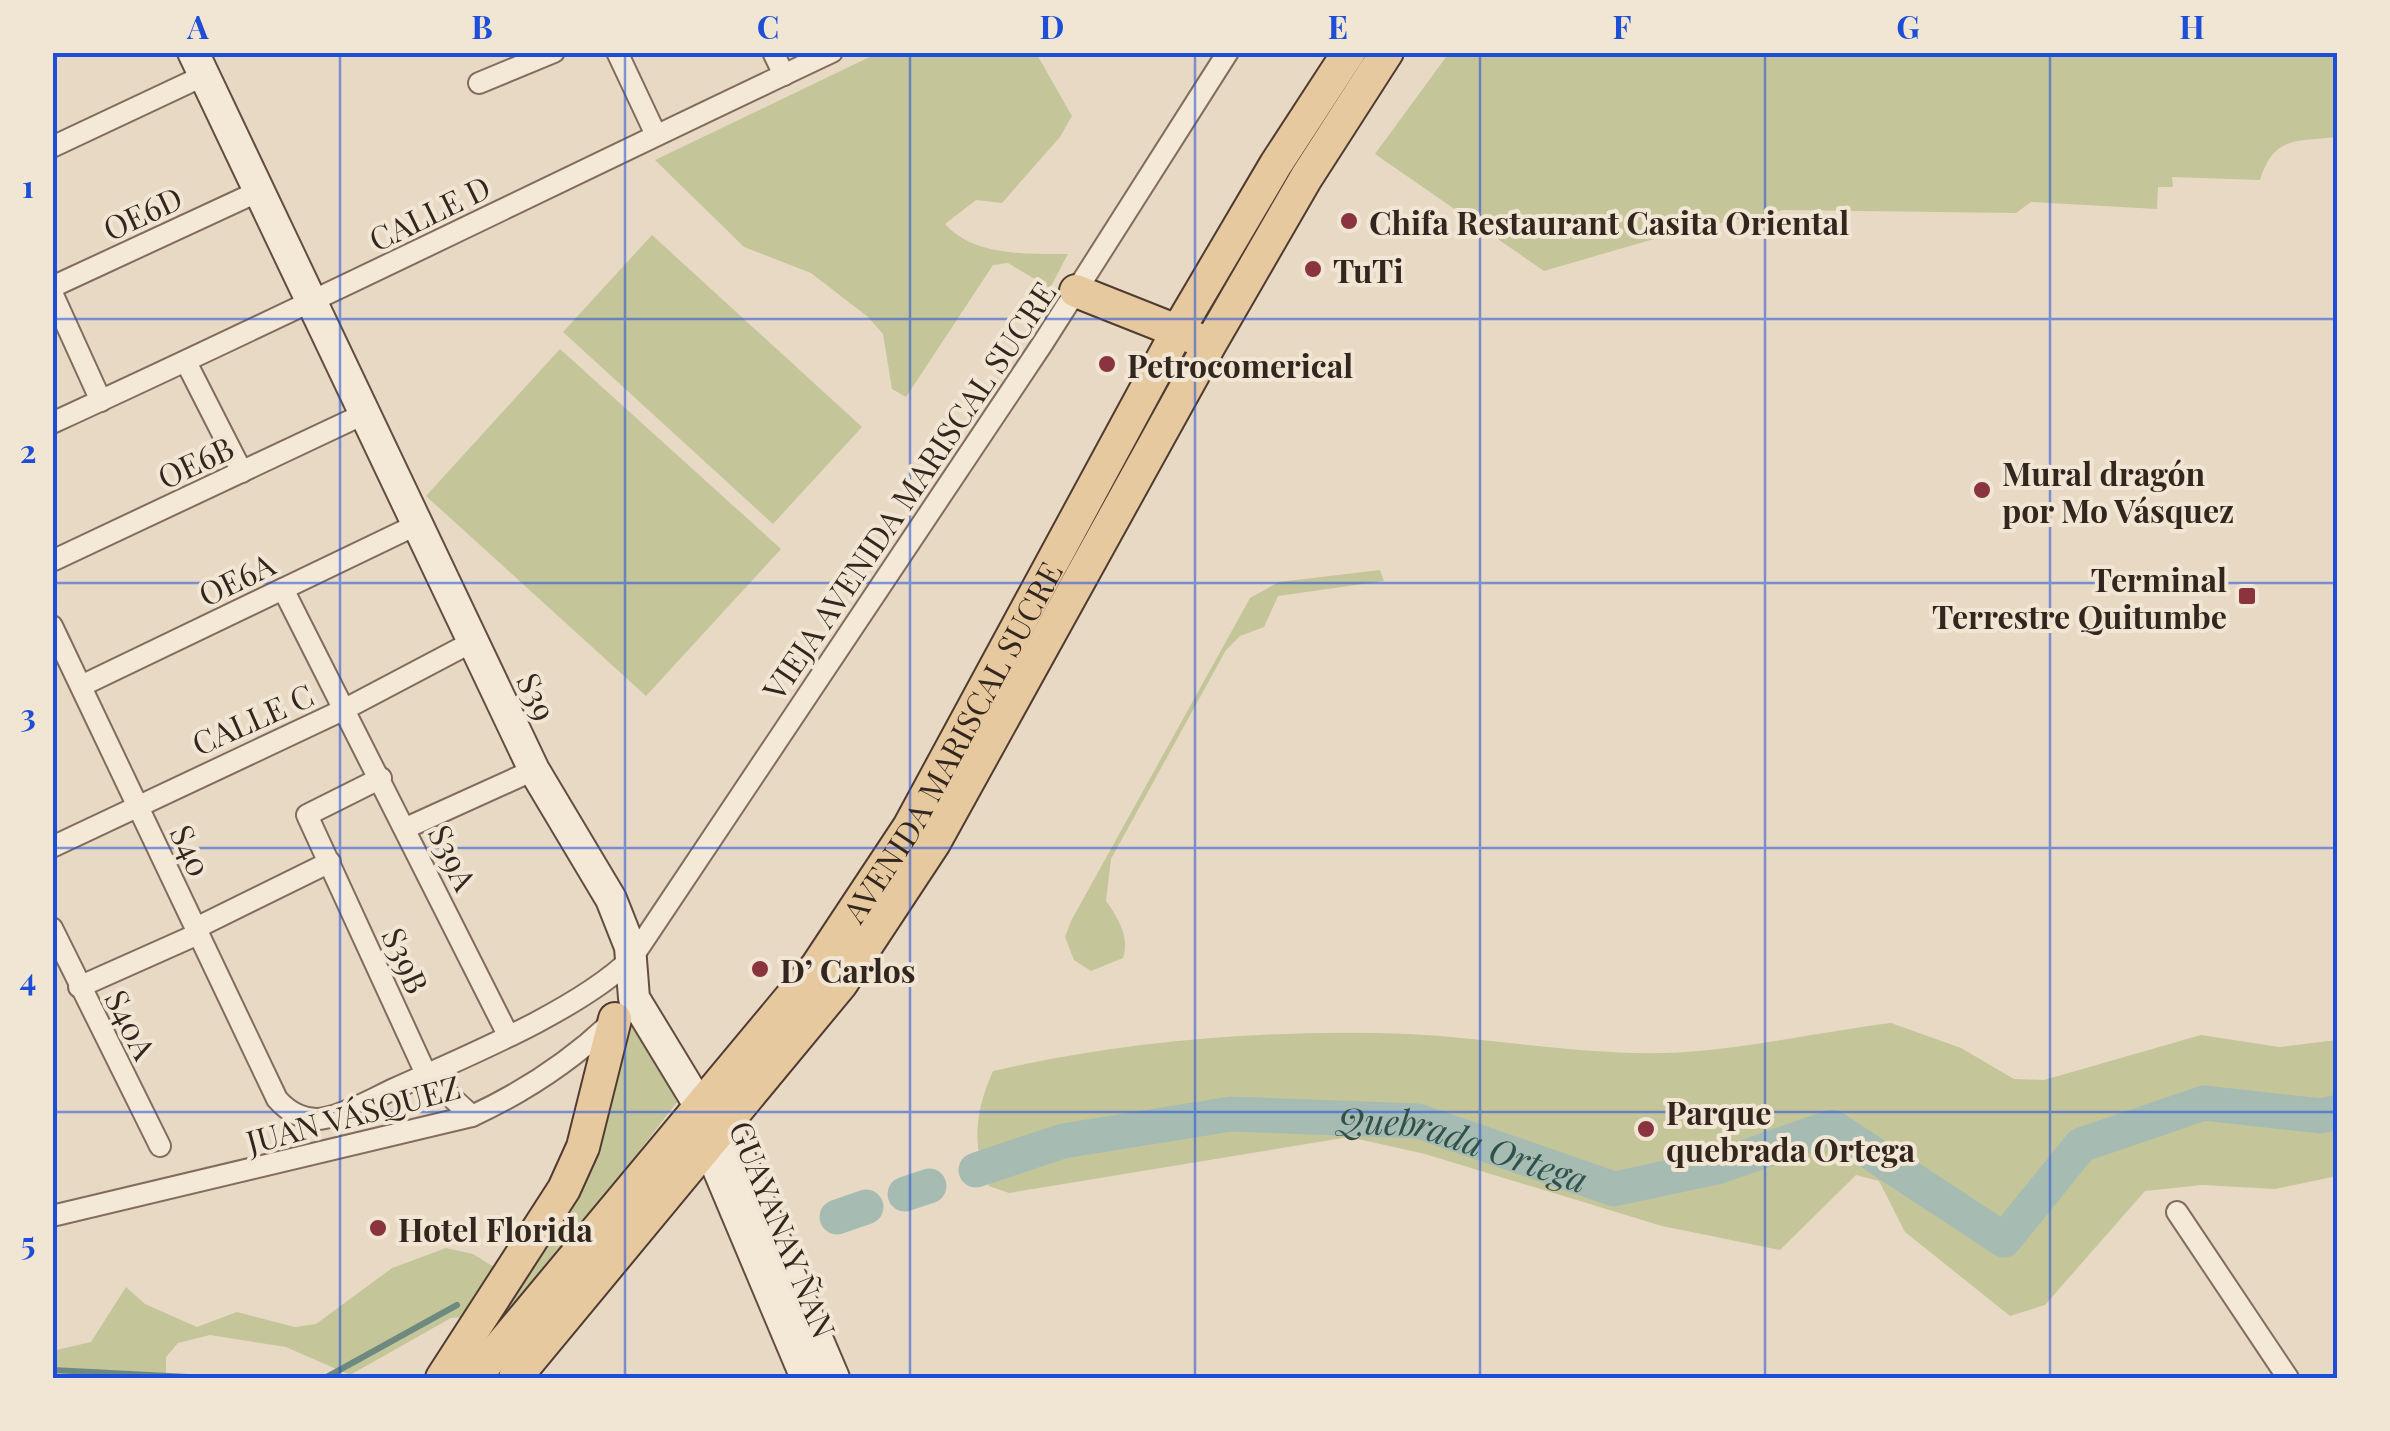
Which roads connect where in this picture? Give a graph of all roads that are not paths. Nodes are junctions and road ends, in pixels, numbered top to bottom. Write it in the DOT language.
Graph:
graph roads {
  1 [pos="554,52"];
  2 [pos="618,52"];
  3 [pos="773,52"];
  4 [pos="832,52"];
  5 [pos="1228,52"];
  6 [pos="1349,52"];
  7 [pos="1387,52"];
  8 [pos="198,64"];
  9 [pos="784,75"];
  10 [pos="479,83"];
  11 [pos="656,135"];
  12 [pos="52,147"];
  13 [pos="256,192"];
  14 [pos="52,290"];
  15 [pos="1076,291"];
  16 [pos="311,305"];
  17 [pos="1177,332"];
  18 [pos="1210,344"];
  19 [pos="186,362"];
  20 [pos="101,401"];
  21 [pos="364,414"];
  22 [pos="52,423"];
  23 [pos="242,472"];
  24 [pos="416,524"];
  25 [pos="1062,543"];
  26 [pos="1091,560"];
  27 [pos="52,561"];
  28 [pos="283,589"];
  29 [pos="52,626"];
  30 [pos="474,641"];
  31 [pos="82,686"];
  32 [pos="345,708"];
  33 [pos="534,770"];
  34 [pos="382,778"];
  35 [pos="137,804"];
  36 [pos="406,828"];
  37 [pos="52,847"];
  38 [pos="330,862"];
  39 [pos="53,929"];
  40 [pos="197,931"];
  41 [pos="632,958"];
  42 [pos="80,987"];
  43 [pos="624,1008"];
  44 [pos="508,1034"];
  45 [pos="426,1074"];
  46 [pos="277,1100"];
  47 [pos="472,1116"];
  48 [pos="711,1125"];
  49 [pos="160,1146"];
  50 [pos="2177,1212"];
  51 [pos="52,1216"];
  52 [pos="491,1375"];
  53 [pos="442,1378"];
  54 [pos="806,1378"];
  55 [pos="834,1378"];
  56 [pos="2288,1378"];
  1 -- 10 [label="street"];
  2 -- 11 [label="street"];
  3 -- 9 [label="street"];
  4 -- 9 [label="street, CALLE D"];
  5 -- 15 [label="street, VIEJA AVENIDA MARISCAL SUCRE"];
  6 -- 17 [label="main road, AVENIDA MARISCAL SUCRE"];
  7 -- 18 [label="main road, AVENIDA MARISCAL SUCRE"];
  8 -- 12 [label="street"];
  8 -- 13 [label="street, S39"];
  9 -- 11 [label="street, CALLE D"];
  11 -- 16 [label="street, CALLE D"];
  13 -- 14 [label="street, OE6D"];
  13 -- 16 [label="street, S39"];
  14 -- 20 [label="street"];
  15 -- 17 [label="main road"];
  15 -- 41 [label="street, VIEJA AVENIDA MARISCAL SUCRE"];
  16 -- 19 [label="street, CALLE D"];
  16 -- 21 [label="street, S39"];
  17 -- 18 [label="main road"];
  17 -- 25 [label="main road, AVENIDA MARISCAL SUCRE"];
  18 -- 26 [label="main road, AVENIDA MARISCAL SUCRE"];
  19 -- 20 [label="street, CALLE D"];
  19 -- 23 [label="street"];
  20 -- 22 [label="street, CALLE D"];
  21 -- 23 [label="street, OE6B"];
  21 -- 24 [label="street, S39"];
  23 -- 27 [label="street, OE6B"];
  24 -- 28 [label="street, OE6A"];
  24 -- 30 [label="street, S39"];
  25 -- 26 [label="main road"];
  25 -- 48 [label="main road, AVENIDA MARISCAL SUCRE"];
  26 -- 48 [label="main road, AVENIDA MARISCAL SUCRE"];
  28 -- 31 [label="street, OE6A"];
  28 -- 32 [label="street, S39A"];
  29 -- 31 [label="street, S40"];
  30 -- 32 [label="street, CALLE C"];
  30 -- 33 [label="street, S39"];
  31 -- 35 [label="street, S40"];
  32 -- 34 [label="street, S39A"];
  32 -- 35 [label="street, CALLE C"];
  33 -- 36 [label="street"];
  33 -- 41 [label="street, S39"];
  34 -- 36 [label="street, S39A"];
  34 -- 38 [label="street, S39B"];
  35 -- 37 [label="street, CALLE C"];
  35 -- 40 [label="street, S40"];
  36 -- 44 [label="street, S39A"];
  38 -- 40 [label="street"];
  38 -- 45 [label="street, S39B"];
  39 -- 42 [label="street, S40A"];
  40 -- 42 [label="street"];
  40 -- 46 [label="street, S40"];
  41 -- 43 [label="street, S39"];
  41 -- 44 [label="street, JUAN VÁSQUEZ"];
  42 -- 49 [label="street, S40A"];
  43 -- 47 [label="street, JUAN VÁSQUEZ"];
  43 -- 48 [label="street, S39"];
  43 -- 53 [label="main road"];
  44 -- 45 [label="street, JUAN VÁSQUEZ"];
  45 -- 46 [label="street, JUAN VÁSQUEZ"];
  45 -- 47 [label="street, S39B"];
  47 -- 51 [label="street, JUAN VÁSQUEZ"];
  48 -- 52 [label="main road, AVENIDA MARISCAL SUCRE"];
  48 -- 54 [label="street, GUAYANAY ÑAN"];
  48 -- 55 [label="street, GUAYANAY ÑAN"];
  50 -- 56 [label="street"];
}
